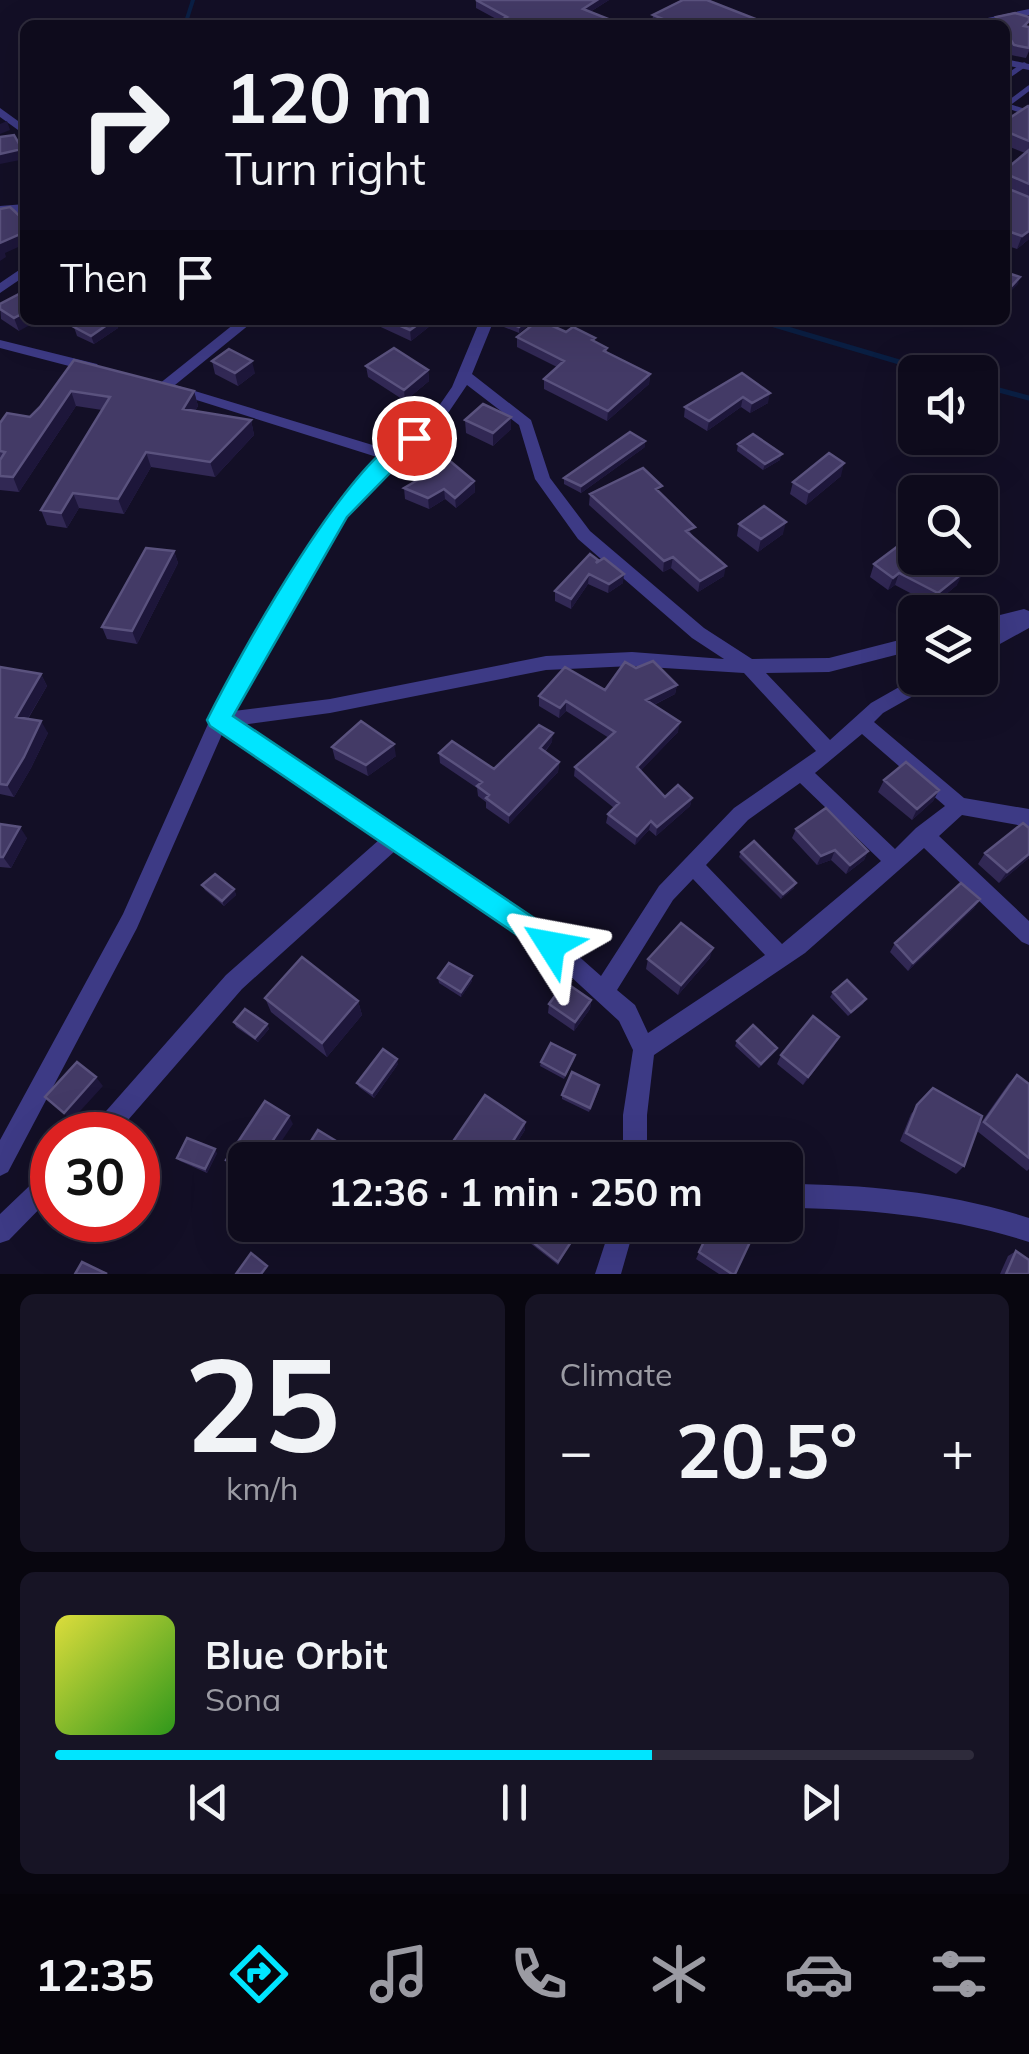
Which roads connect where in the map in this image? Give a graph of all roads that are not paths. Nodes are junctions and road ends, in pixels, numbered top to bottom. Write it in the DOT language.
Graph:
graph roads {
  1 [pos="1029,12"];
  2 [pos="987,20"];
  3 [pos="0,111"];
  4 [pos="20,134"];
  5 [pos="20,274"];
  6 [pos="0,289"];
  7 [pos="241,325"];
  8 [pos="485,325"];
  9 [pos="0,344"];
  10 [pos="106,371"];
  11 [pos="464,376"];
  12 [pos="391,456"];
  13 [pos="1029,618"];
  14 [pos="998,624"];
  15 [pos="998,637"];
  16 [pos="898,648"];
  17 [pos="748,665"];
  18 [pos="903,695"];
  19 [pos="219,720"];
  20 [pos="861,722"];
  21 [pos="829,752"];
  22 [pos="801,772"];
  23 [pos="959,806"];
  24 [pos="1029,818"];
  25 [pos="923,834"];
  26 [pos="394,839"];
  27 [pos="892,859"];
  28 [pos="693,865"];
  29 [pos="1029,935"];
  30 [pos="781,957"];
  31 [pos="603,992"];
  32 [pos="644,1050"];
  33 [pos="120,1112"];
  34 [pos="634,1142"];
  35 [pos="0,1164"];
  36 [pos="803,1196"];
  37 [pos="30,1202"];
  38 [pos="1029,1230"];
  39 [pos="0,1231"];
  40 [pos="618,1242"];
  41 [pos="608,1274"];
  1 -- 2 [label="street"];
  3 -- 4 [label="street"];
  5 -- 6 [label="street"];
  7 -- 12 [label="street"];
  8 -- 11 [label="street"];
  9 -- 10 [label="street"];
  11 -- 12 [label="street"];
  11 -- 17 [label="street"];
  12 -- 19 [label="street"];
  13 -- 14 [label="street"];
  13 -- 15 [label="street"];
  16 -- 17 [label="street"];
  17 -- 19 [label="street"];
  17 -- 21 [label="street"];
  18 -- 20 [label="street"];
  19 -- 26 [label="street"];
  19 -- 35 [label="street"];
  20 -- 21 [label="street"];
  20 -- 23 [label="street"];
  21 -- 22 [label="street"];
  22 -- 27 [label="street"];
  22 -- 28 [label="street"];
  23 -- 24 [label="street"];
  23 -- 25 [label="street"];
  25 -- 27 [label="street"];
  25 -- 29 [label="street"];
  26 -- 31 [label="street"];
  26 -- 33 [label="street"];
  27 -- 30 [label="street"];
  28 -- 30 [label="street"];
  28 -- 31 [label="street"];
  30 -- 32 [label="street"];
  31 -- 32 [label="street"];
  32 -- 34 [label="street"];
  36 -- 38 [label="street"];
  37 -- 39 [label="street"];
  40 -- 41 [label="street"];
}
